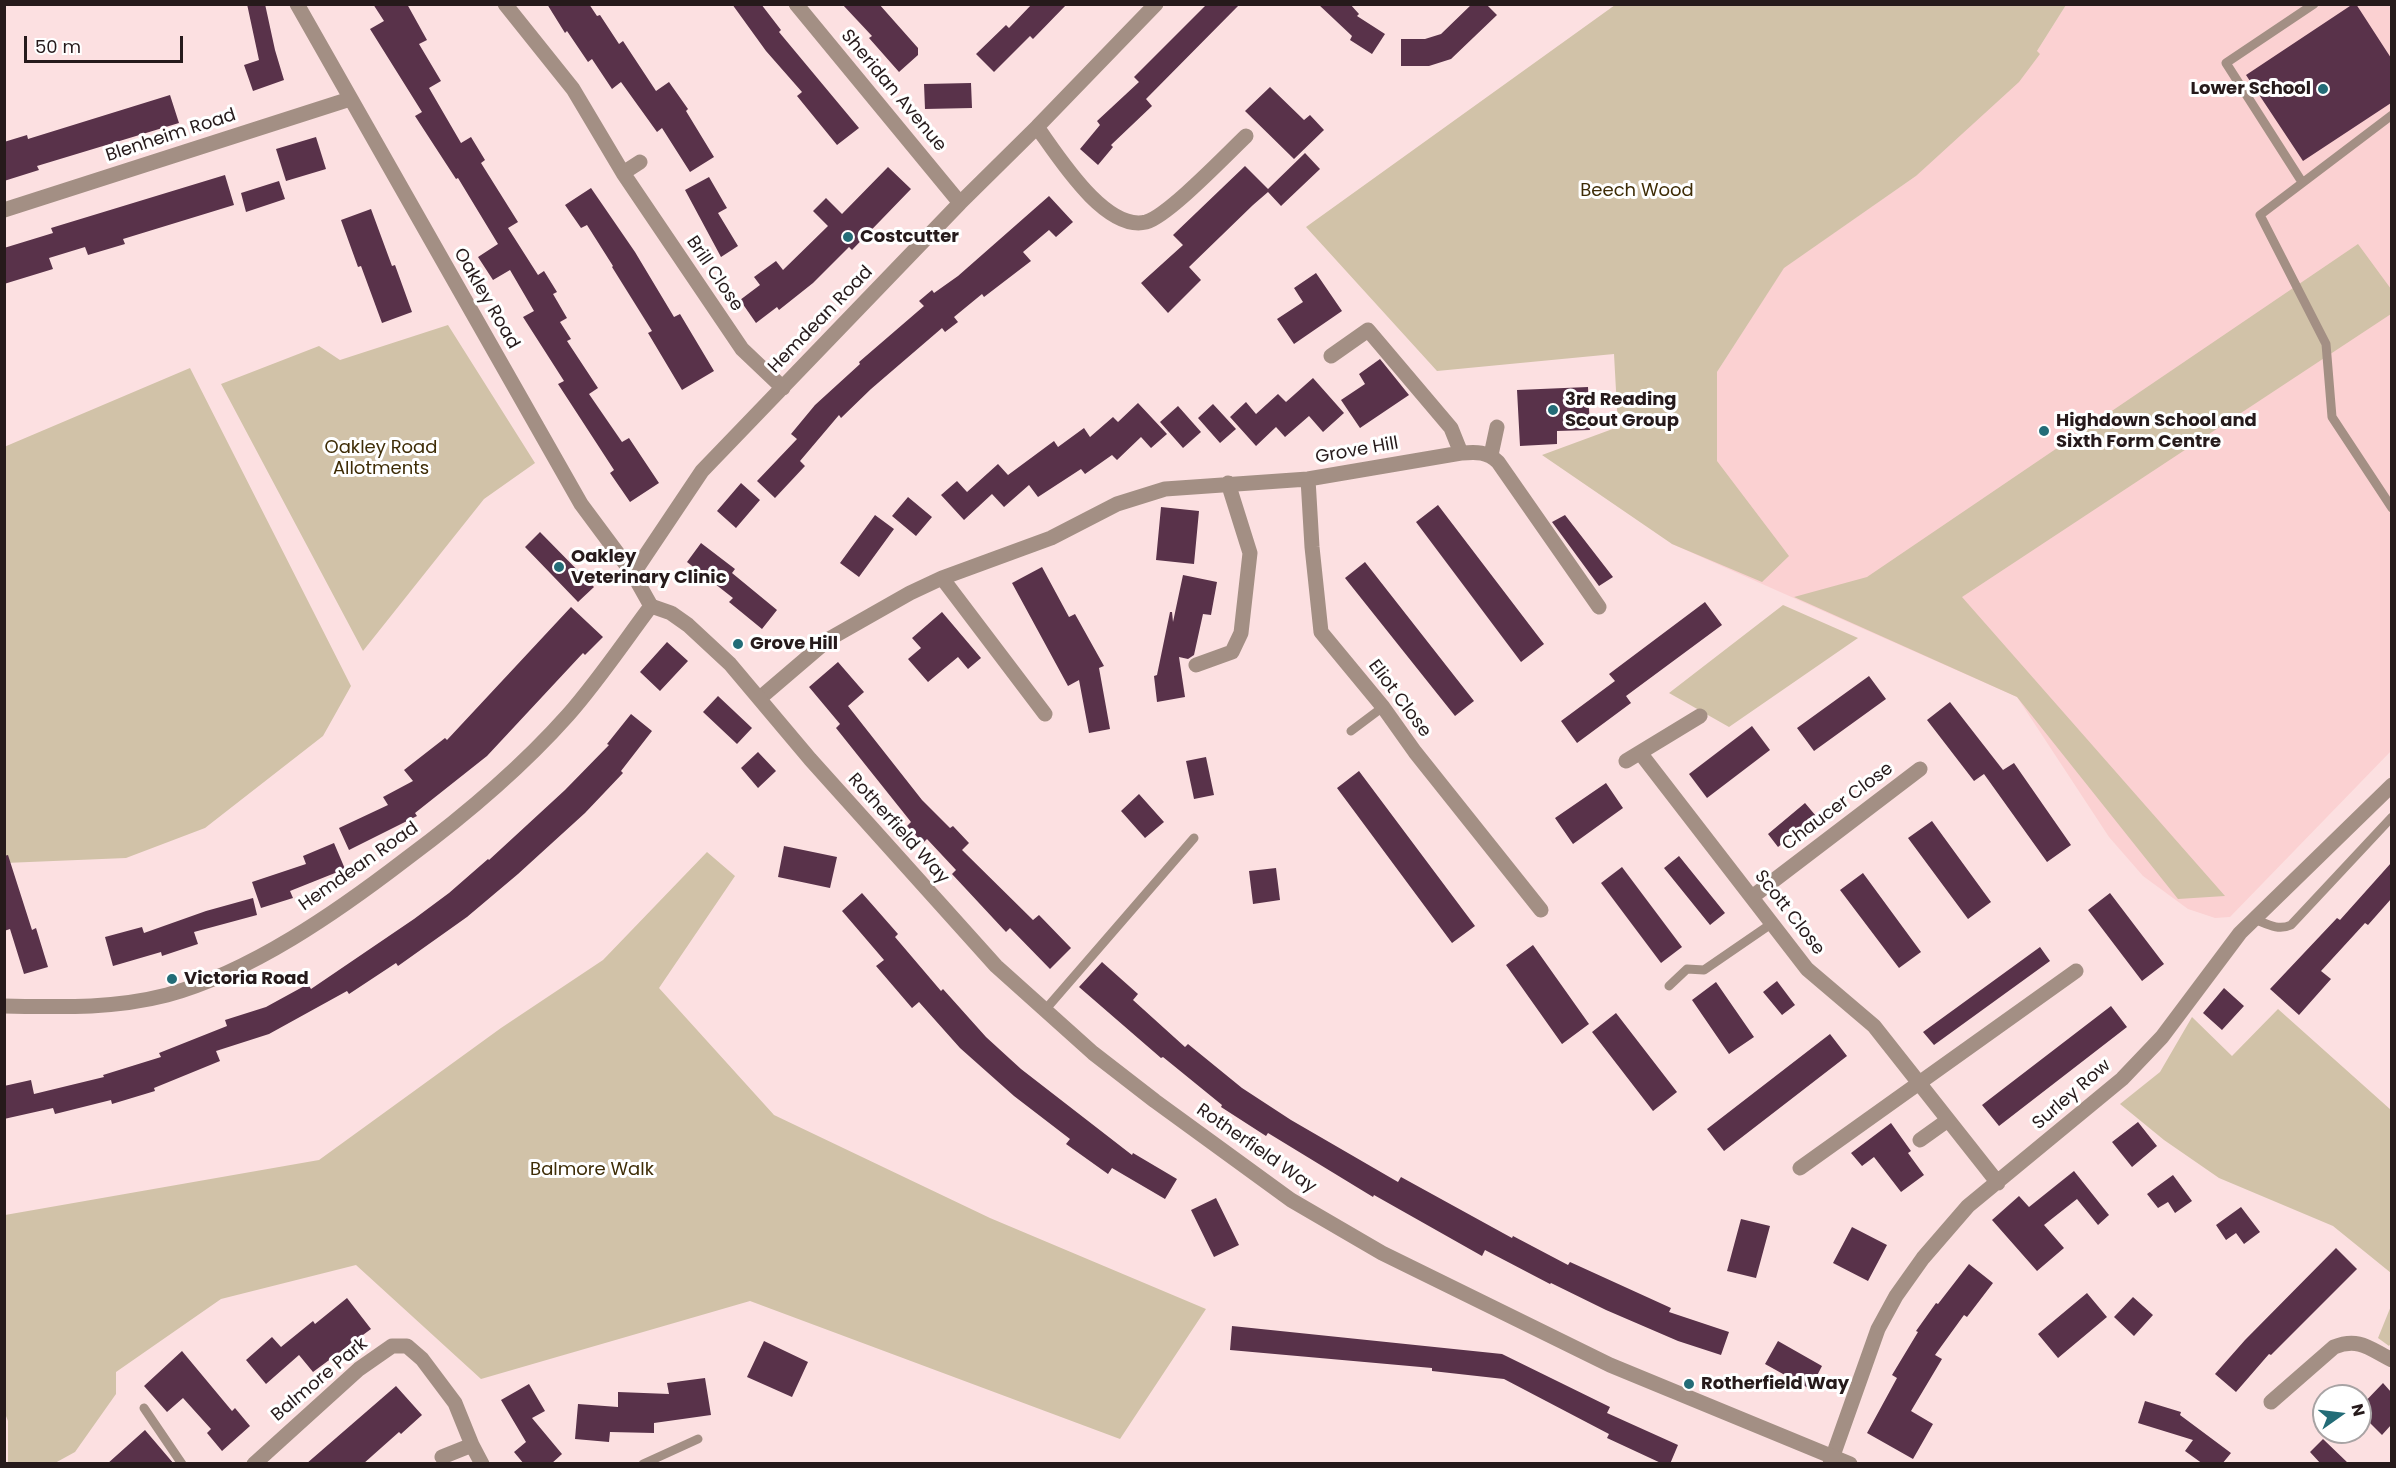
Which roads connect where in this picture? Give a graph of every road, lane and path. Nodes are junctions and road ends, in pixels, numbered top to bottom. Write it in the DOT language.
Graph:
graph roads {
  1 [pos="297,4"];
  2 [pos="505,4"];
  3 [pos="796,4"];
  4 [pos="1156,4"];
  5 [pos="2314,4"];
  6 [pos="350,99"];
  7 [pos="2391,115"];
  8 [pos="1037,127"];
  9 [pos="1246,136"];
  10 [pos="640,162"];
  11 [pos="623,173"];
  12 [pos="2302,182"];
  13 [pos="960,202"];
  14 [pos="4,210"];
  15 [pos="1331,356"];
  16 [pos="783,388"];
  17 [pos="1497,427"];
  18 [pos="1461,453"];
  19 [pos="1491,455"];
  20 [pos="1308,479"];
  21 [pos="1228,483"];
  22 [pos="2391,508"];
  23 [pos="633,574"];
  24 [pos="942,579"];
  25 [pos="651,606"];
  26 [pos="1599,607"];
  27 [pos="1196,665"];
  28 [pos="760,698"];
  29 [pos="1383,707"];
  30 [pos="1045,714"];
  31 [pos="1700,716"];
  32 [pos="1351,731"];
  33 [pos="1641,754"];
  34 [pos="1626,761"];
  35 [pos="1920,769"];
  36 [pos="2391,785"];
  37 [pos="2391,817"];
  38 [pos="1194,838"];
  39 [pos="1752,897"];
  40 [pos="1541,910"];
  41 [pos="2254,919"];
  42 [pos="1771,924"];
  43 [pos="2076,972"];
  44 [pos="1669,986"];
  45 [pos="4,1006"];
  46 [pos="1046,1010"];
  47 [pos="1920,1084"];
  48 [pos="1948,1120"];
  49 [pos="1920,1140"];
  50 [pos="1800,1168"];
  51 [pos="1998,1183"];
  52 [pos="2391,1360"];
  53 [pos="2271,1402"];
  54 [pos="144,1408"];
  55 [pos="698,1439"];
  56 [pos="472,1446"];
  57 [pos="442,1457"];
  58 [pos="1832,1460"];
  59 [pos="182,1464"];
  60 [pos="254,1464"];
  61 [pos="482,1464"];
  62 [pos="643,1464"];
  63 [pos="1850,1464"];
  1 -- 6 [label="street, Oakley Road"];
  2 -- 11 [label="street, Brill Close"];
  3 -- 13 [label="street, Sheridan Avenue"];
  4 -- 8 [label="street, Hemdean Road"];
  5 -- 12 [label="lane"];
  6 -- 14 [label="street, Blenheim Road"];
  6 -- 23 [label="street, Oakley Road"];
  7 -- 12 [label="lane"];
  8 -- 9 [label="street"];
  8 -- 13 [label="street, Hemdean Road"];
  10 -- 11 [label="street"];
  11 -- 16 [label="street, Brill Close"];
  12 -- 22 [label="lane"];
  13 -- 16 [label="street, Hemdean Road"];
  15 -- 18 [label="street"];
  16 -- 23 [label="street, Hemdean Road"];
  17 -- 19 [label="street"];
  18 -- 19 [label="street, Grove Hill"];
  18 -- 20 [label="street, Grove Hill"];
  19 -- 26 [label="street"];
  20 -- 21 [label="street, Grove Hill"];
  20 -- 29 [label="street, Eliot Close"];
  21 -- 24 [label="street, Grove Hill"];
  21 -- 27 [label="street"];
  23 -- 25 [label="street, Oakley Road"];
  24 -- 28 [label="street, Grove Hill"];
  24 -- 30 [label="street"];
  25 -- 28 [label="street"];
  25 -- 45 [label="street, Hemdean Road"];
  28 -- 46 [label="street, Rotherfield Way"];
  29 -- 32 [label="lane"];
  29 -- 40 [label="street, Eliot Close"];
  31 -- 33 [label="street"];
  33 -- 34 [label="street"];
  33 -- 39 [label="street, Scott Close"];
  35 -- 39 [label="street, Chaucer Close"];
  36 -- 41 [label="street, Surley Row"];
  37 -- 41 [label="lane"];
  38 -- 46 [label="lane"];
  39 -- 42 [label="street, Scott Close"];
  41 -- 51 [label="street, Surley Row"];
  42 -- 44 [label="lane"];
  42 -- 47 [label="street, Scott Close"];
  43 -- 47 [label="street"];
  46 -- 58 [label="street, Rotherfield Way"];
  47 -- 48 [label="street, Scott Close"];
  47 -- 50 [label="street"];
  48 -- 49 [label="street"];
  48 -- 51 [label="street, Scott Close"];
  51 -- 58 [label="street, Surley Row"];
  52 -- 53 [label="street"];
  54 -- 59 [label="lane"];
  55 -- 62 [label="lane"];
  56 -- 57 [label="street"];
  56 -- 60 [label="street, Balmore Park"];
  56 -- 61 [label="street, Balmore Park"];
  58 -- 63 [label="street, Rotherfield Way"];
}
